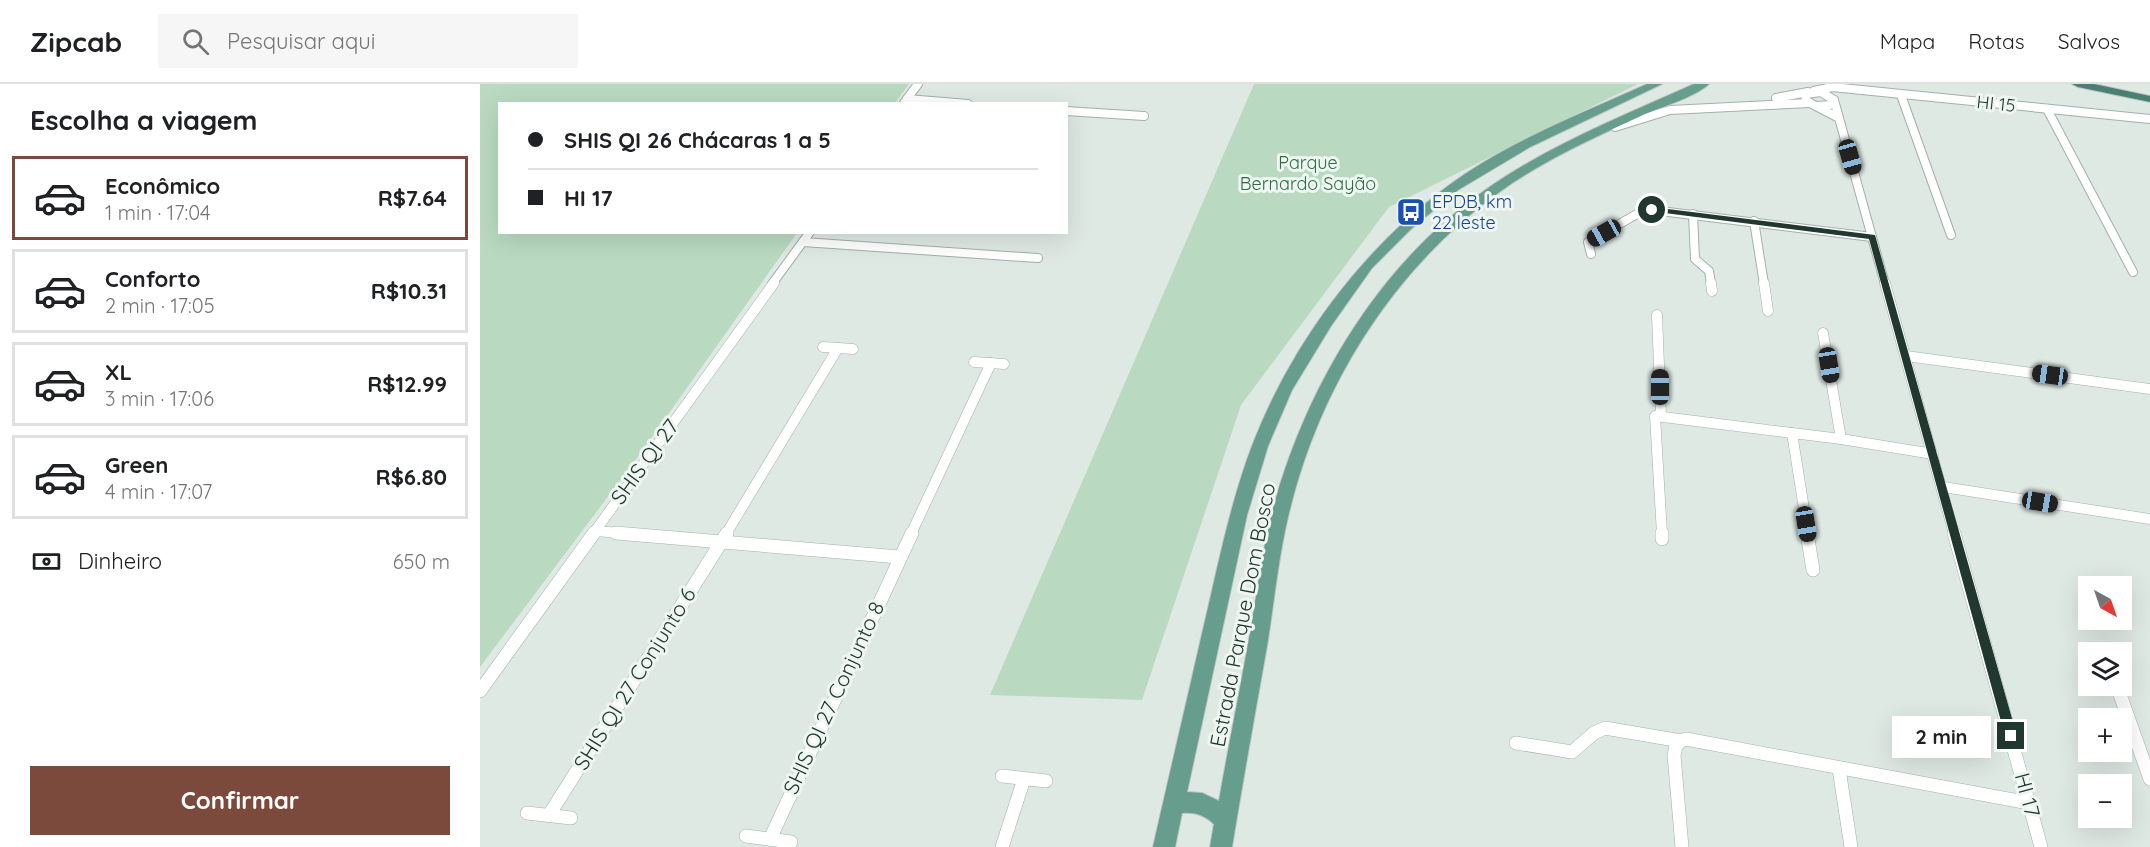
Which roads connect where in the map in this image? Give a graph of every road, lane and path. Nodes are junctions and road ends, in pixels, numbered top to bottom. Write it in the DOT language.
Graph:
graph roads {
  1 [pos="918,84"];
  2 [pos="1656,84"];
  3 [pos="1702,84"];
  4 [pos="2078,84"];
  5 [pos="2109,84"];
  6 [pos="1841,89"];
  7 [pos="1811,91"];
  8 [pos="2150,92"];
  9 [pos="1681,94"];
  10 [pos="1901,95"];
  11 [pos="1833,99"];
  12 [pos="2150,99"];
  13 [pos="905,101"];
  14 [pos="926,102"];
  15 [pos="1814,104"];
  16 [pos="1737,107"];
  17 [pos="1701,109"];
  18 [pos="2048,109"];
  19 [pos="1068,111"];
  20 [pos="1144,116"];
  21 [pos="1839,118"];
  22 [pos="2150,119"];
  23 [pos="1603,131"];
  24 [pos="1493,163"];
  25 [pos="1495,189"];
  26 [pos="1693,214"];
  27 [pos="1754,221"];
  28 [pos="809,234"];
  29 [pos="1951,235"];
  30 [pos="1872,237"];
  31 [pos="803,242"];
  32 [pos="1591,254"];
  33 [pos="1038,258"];
  34 [pos="2133,272"];
  35 [pos="1712,291"];
  36 [pos="1768,311"];
  37 [pos="1656,315"];
  38 [pos="1823,333"];
  39 [pos="823,347"];
  40 [pos="838,348"];
  41 [pos="853,349"];
  42 [pos="1906,356"];
  43 [pos="974,362"];
  44 [pos="991,363"];
  45 [pos="1004,364"];
  46 [pos="2150,389"];
  47 [pos="1658,416"];
  48 [pos="1792,433"];
  49 [pos="1841,439"];
  50 [pos="1933,454"];
  51 [pos="1943,487"];
  52 [pos="2150,519"];
  53 [pos="595,531"];
  54 [pos="1662,539"];
  55 [pos="721,542"];
  56 [pos="898,557"];
  57 [pos="1813,570"];
  58 [pos="480,692"];
  59 [pos="2121,696"];
  60 [pos="1681,741"];
  61 [pos="1516,743"];
  62 [pos="1839,768"];
  63 [pos="1002,776"];
  64 [pos="1024,778"];
  65 [pos="2150,779"];
  66 [pos="1046,781"];
  67 [pos="2029,803"];
  68 [pos="1173,805"];
  69 [pos="527,813"];
  70 [pos="549,815"];
  71 [pos="571,818"];
  72 [pos="1226,821"];
  73 [pos="746,836"];
  74 [pos="770,839"];
  75 [pos="791,842"];
  76 [pos="1002,847"];
  77 [pos="1164,847"];
  78 [pos="1221,847"];
  79 [pos="1682,847"];
  80 [pos="1851,847"];
  81 [pos="2041,847"];
  1 -- 13 [label="street"];
  2 -- 24 [label="main road, Estrada Parque Dom Bosco"];
  3 -- 9 [label="main road, Estrada Parque Dom Bosco"];
  4 -- 12 [label="highway"];
  5 -- 8 [label="highway"];
  6 -- 7 [label="street, HI 15"];
  6 -- 10 [label="street, HI 15"];
  6 -- 11 [label="street"];
  7 -- 11 [label="street"];
  7 -- 15 [label="street"];
  7 -- 16 [label="street, HI 15"];
  9 -- 17 [label="street"];
  9 -- 23 [label="main road, Estrada Parque Dom Bosco"];
  10 -- 18 [label="street, HI 15"];
  10 -- 29 [label="street"];
  11 -- 15 [label="street"];
  11 -- 21 [label="street, HI 17"];
  13 -- 14 [label="street"];
  15 -- 16 [label="street"];
  15 -- 21 [label="street"];
  16 -- 17 [label="street"];
  17 -- 23 [label="street"];
  18 -- 22 [label="street, HI 15"];
  18 -- 34 [label="street"];
  19 -- 20 [label="street"];
  21 -- 30 [label="street, HI 17"];
  23 -- 25 [label="main road, Estrada Parque Dom Bosco"];
  24 -- 25 [label="main road"];
  24 -- 68 [label="main road, Estrada Parque Dom Bosco"];
  25 -- 72 [label="main road, Estrada Parque Dom Bosco"];
  26 -- 27 [label="street"];
  26 -- 32 [label="street"];
  26 -- 35 [label="street"];
  27 -- 30 [label="street"];
  27 -- 36 [label="street"];
  28 -- 31 [label="street, SHIS QI 27"];
  30 -- 42 [label="street, HI 17"];
  31 -- 33 [label="street"];
  31 -- 53 [label="street, SHIS QI 27"];
  37 -- 47 [label="street"];
  38 -- 49 [label="street"];
  39 -- 40 [label="street"];
  40 -- 41 [label="street"];
  40 -- 55 [label="street, SHIS QI 27 Conjunto 6"];
  42 -- 46 [label="street"];
  42 -- 50 [label="street, HI 17"];
  43 -- 44 [label="street"];
  44 -- 45 [label="street"];
  44 -- 56 [label="street, SHIS QI 27 Conjunto 8"];
  47 -- 48 [label="street"];
  47 -- 54 [label="street"];
  48 -- 49 [label="street"];
  48 -- 57 [label="street"];
  49 -- 50 [label="street"];
  50 -- 51 [label="street, HI 17"];
  51 -- 52 [label="street"];
  51 -- 67 [label="street, HI 17"];
  53 -- 55 [label="street"];
  53 -- 58 [label="street, SHIS QI 27"];
  55 -- 56 [label="street"];
  55 -- 70 [label="street, SHIS QI 27 Conjunto 6"];
  56 -- 74 [label="street, SHIS QI 27 Conjunto 8"];
  59 -- 65 [label="street"];
  60 -- 61 [label="street"];
  60 -- 62 [label="street"];
  60 -- 79 [label="street"];
  62 -- 67 [label="street"];
  62 -- 80 [label="street"];
  63 -- 64 [label="street"];
  64 -- 66 [label="street"];
  64 -- 76 [label="street"];
  67 -- 81 [label="street, HI 17"];
  68 -- 72 [label="main road"];
  68 -- 77 [label="main road, Estrada Parque Dom Bosco"];
  69 -- 70 [label="street"];
  70 -- 71 [label="street"];
  72 -- 78 [label="main road, Estrada Parque Dom Bosco"];
  73 -- 74 [label="street"];
  74 -- 75 [label="street"];
}
